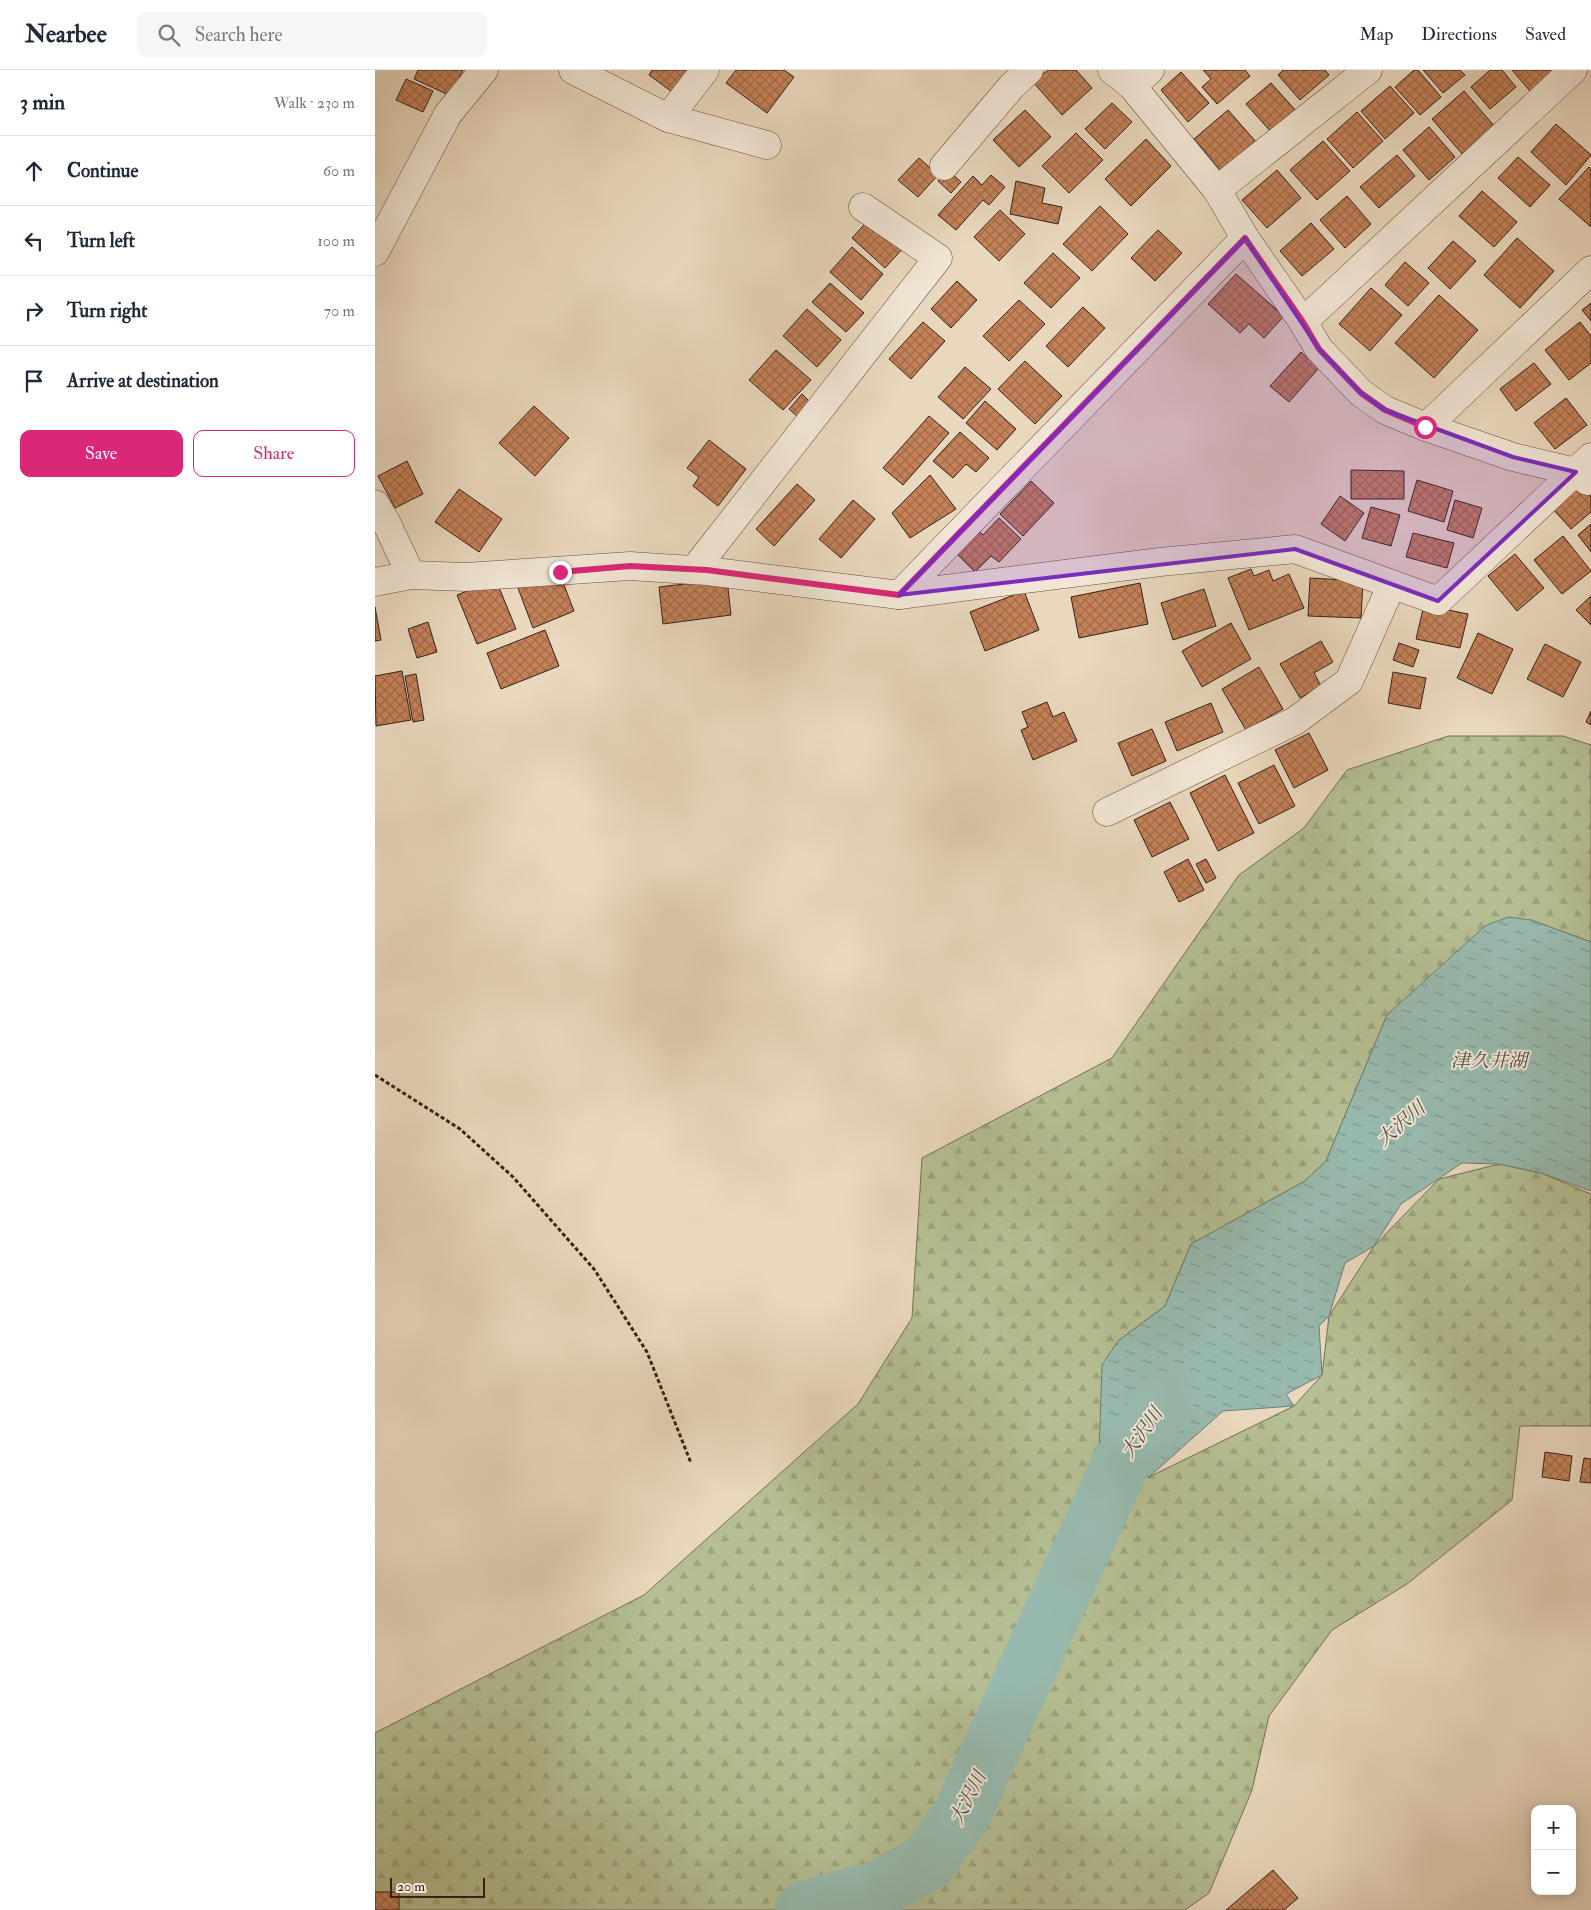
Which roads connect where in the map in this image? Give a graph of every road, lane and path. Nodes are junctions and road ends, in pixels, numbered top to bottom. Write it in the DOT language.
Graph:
graph roads {
  1 [pos="484,70"];
  2 [pos="573,70"];
  3 [pos="705,70"];
  4 [pos="1367,70"];
  5 [pos="1573,70"];
  6 [pos="1131,75"];
  7 [pos="1013,76"];
  8 [pos="668,118"];
  9 [pos="767,144"];
  10 [pos="945,166"];
  11 [pos="1217,190"];
  12 [pos="863,207"];
  13 [pos="1245,238"];
  14 [pos="375,252"];
  15 [pos="1591,270"];
  16 [pos="1303,322"];
  17 [pos="1425,427"];
  18 [pos="1586,471"];
  19 [pos="375,504"];
  20 [pos="694,570"];
  21 [pos="411,575"];
  22 [pos="375,582"];
  23 [pos="1392,584"];
  24 [pos="899,595"];
  25 [pos="1107,812"];
  26 [pos="375,1075"];
  27 [pos="691,1463"];
  1 -- 14 [label="street"];
  2 -- 8 [label="street"];
  3 -- 8 [label="street"];
  4 -- 11 [label="street"];
  5 -- 16 [label="street"];
  6 -- 11 [label="street"];
  7 -- 10 [label="street"];
  8 -- 9 [label="street"];
  11 -- 13 [label="street"];
  12 -- 20 [label="street"];
  13 -- 16 [label="street"];
  13 -- 24 [label="street"];
  15 -- 17 [label="street"];
  16 -- 17 [label="street"];
  17 -- 18 [label="street"];
  18 -- 23 [label="street"];
  19 -- 21 [label="street"];
  20 -- 21 [label="street"];
  20 -- 24 [label="street"];
  21 -- 22 [label="street"];
  23 -- 24 [label="street"];
  23 -- 25 [label="street"];
  26 -- 27 [label="path"];
}
